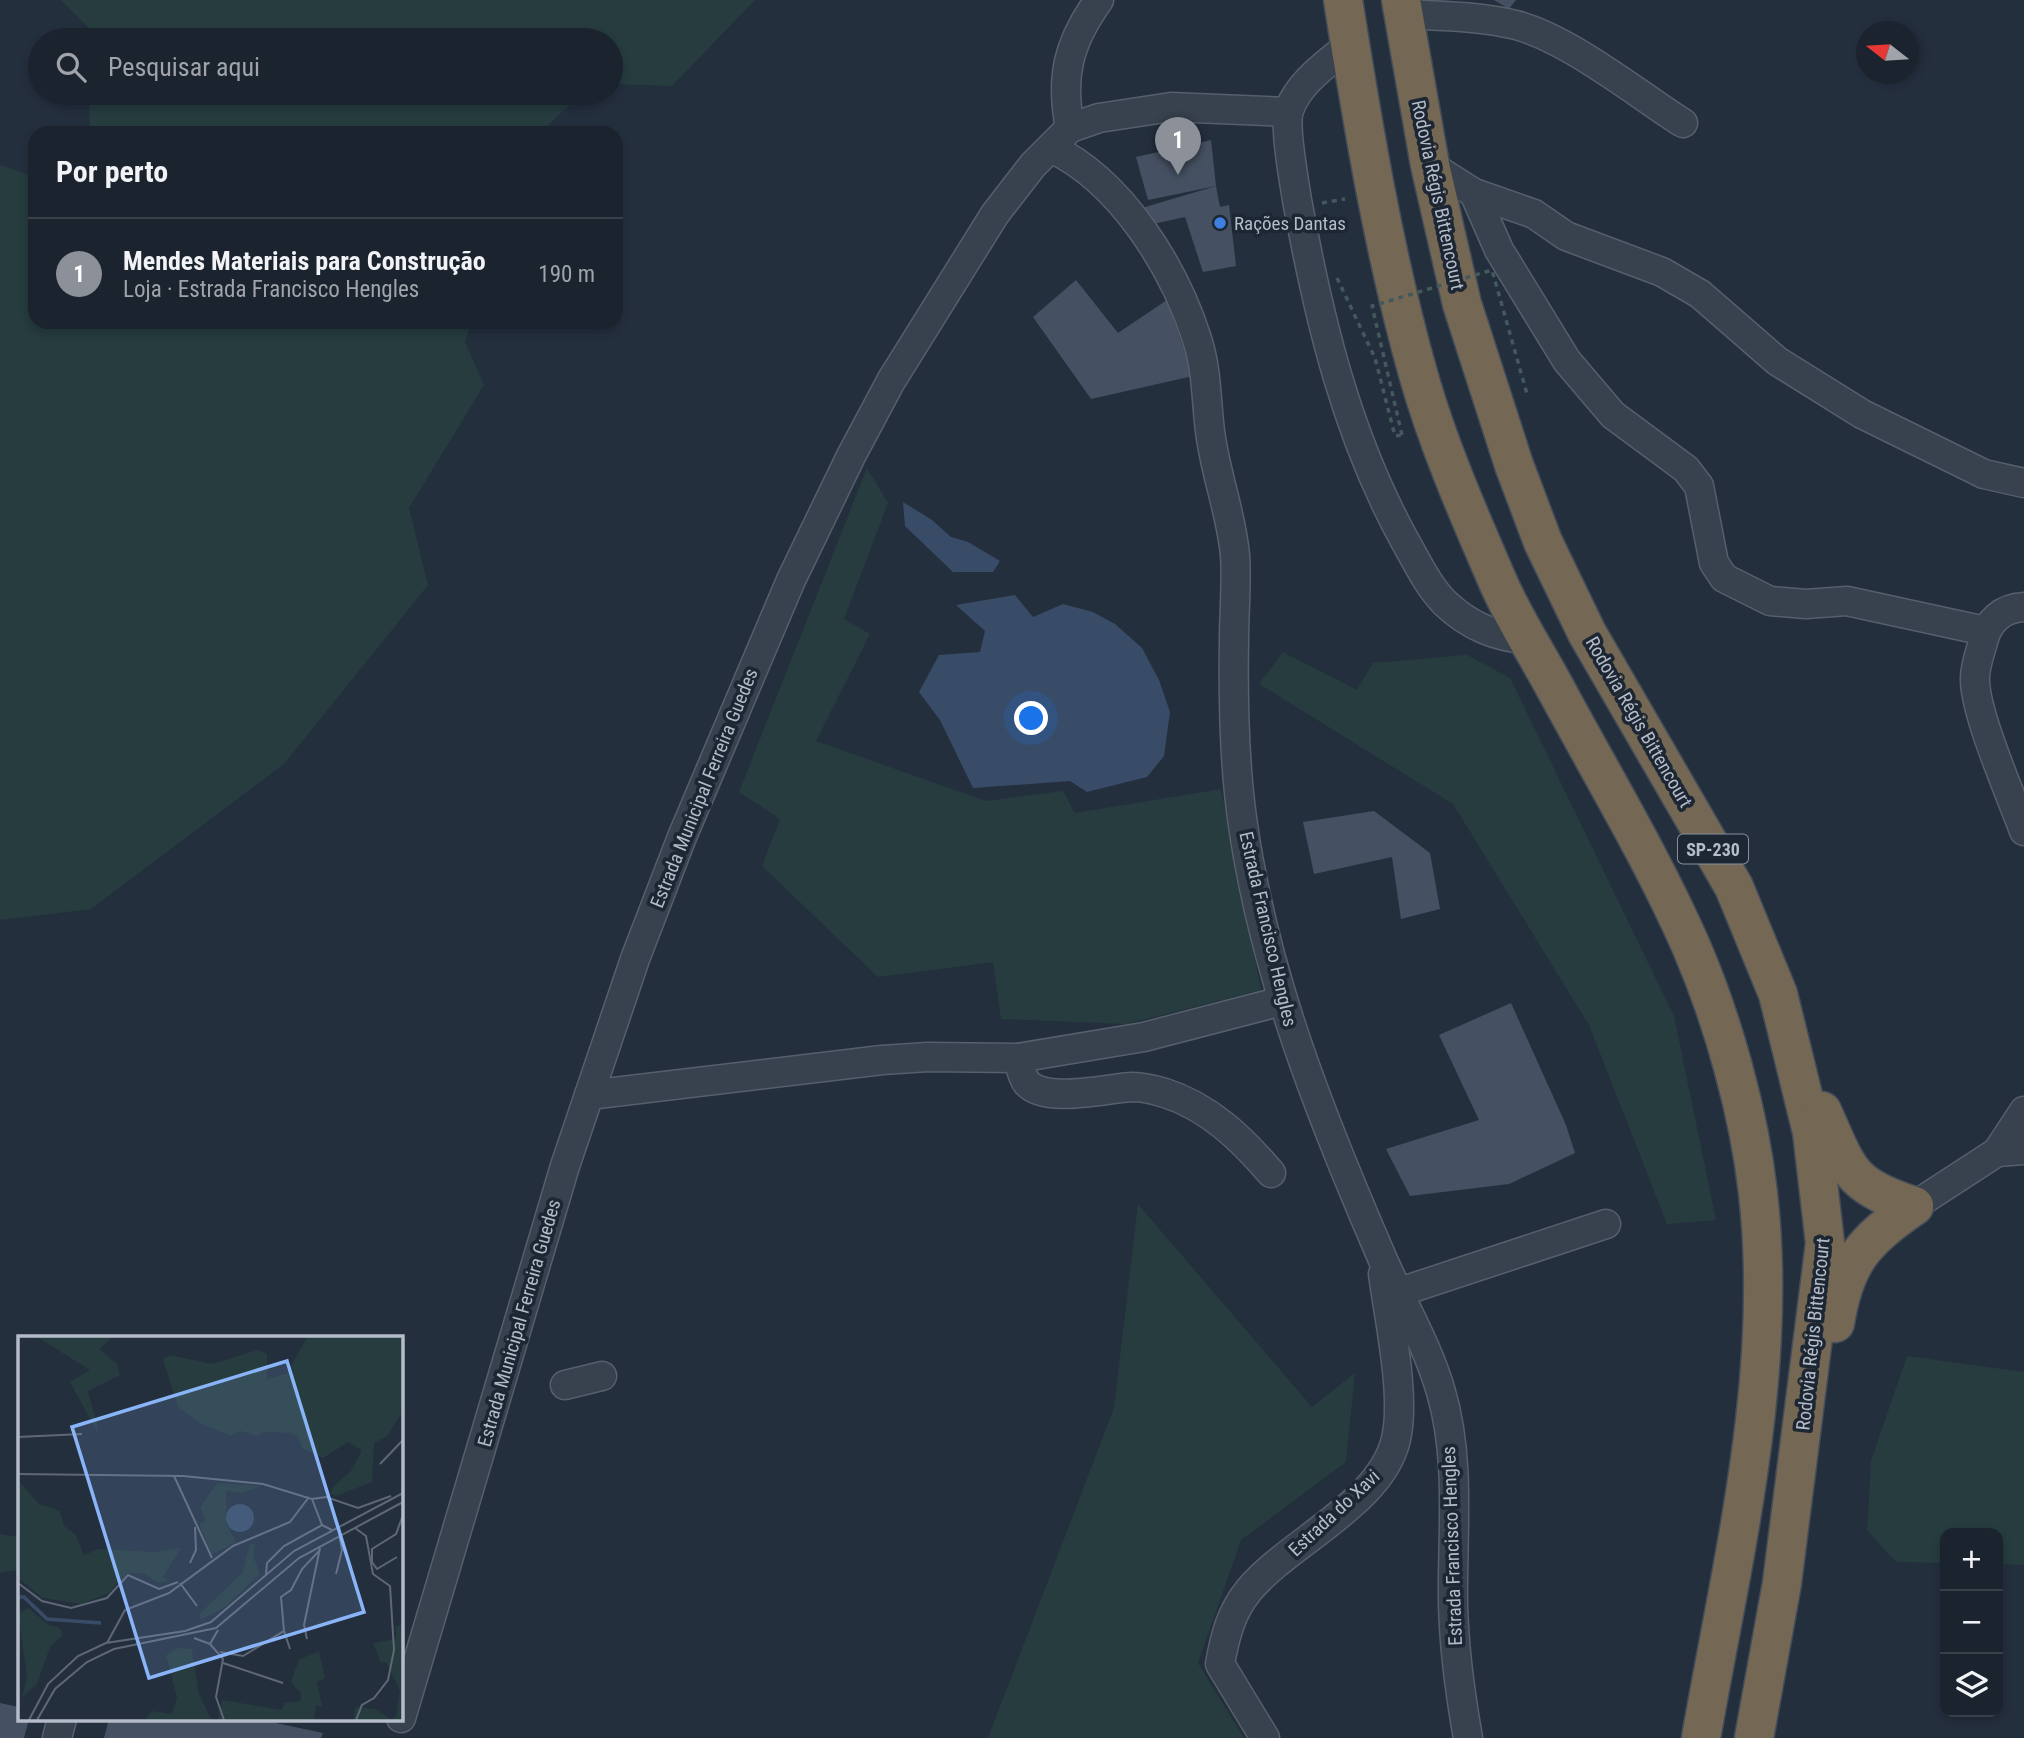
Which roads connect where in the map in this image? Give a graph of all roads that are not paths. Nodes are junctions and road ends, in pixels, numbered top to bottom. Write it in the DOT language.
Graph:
graph roads {
  1 [pos="1099,0"];
  2 [pos="1343,0"];
  3 [pos="1402,7"];
  4 [pos="1349,45"];
  5 [pos="1288,112"];
  6 [pos="1683,123"];
  7 [pos="1061,138"];
  8 [pos="1430,165"];
  9 [pos="1474,193"];
  10 [pos="2024,483"];
  11 [pos="2024,607"];
  12 [pos="1985,631"];
  13 [pos="1530,640"];
  14 [pos="2024,831"];
  15 [pos="1282,1001"];
  16 [pos="1781,1007"];
  17 [pos="1018,1058"];
  18 [pos="589,1095"];
  19 [pos="2024,1111"];
  20 [pos="2011,1151"];
  21 [pos="1271,1173"];
  22 [pos="1914,1206"];
  23 [pos="1606,1224"];
  24 [pos="1381,1257"];
  25 [pos="1400,1292"];
  26 [pos="602,1377"];
  27 [pos="565,1385"];
  28 [pos="1782,1583"];
  29 [pos="402,1716"];
  30 [pos="62,1720"];
  31 [pos="401,1720"];
  32 [pos="57,1738"];
  33 [pos="395,1738"];
  34 [pos="1265,1738"];
  35 [pos="1468,1738"];
  36 [pos="1701,1738"];
  37 [pos="1754,1738"];
  1 -- 7 [label="street"];
  2 -- 4 [label="highway, SP-230"];
  3 -- 6 [label="street"];
  3 -- 8 [label="highway, Rodovia Régis Bittencourt / SP-230"];
  4 -- 5 [label="street"];
  4 -- 13 [label="highway, SP-230"];
  5 -- 7 [label="street, Estrada Municipal Ferreira Guedes"];
  5 -- 13 [label="street"];
  7 -- 15 [label="street, Estrada Francisco Hengles"];
  7 -- 18 [label="street, Estrada Municipal Ferreira Guedes"];
  8 -- 9 [label="street"];
  8 -- 16 [label="highway, Rodovia Régis Bittencourt / SP-230"];
  9 -- 10 [label="street"];
  9 -- 12 [label="street"];
  11 -- 12 [label="street"];
  12 -- 14 [label="street"];
  13 -- 36 [label="highway, SP-230"];
  15 -- 17 [label="street"];
  15 -- 24 [label="street, Estrada Francisco Hengles"];
  16 -- 22 [label="highway"];
  16 -- 28 [label="highway, Rodovia Régis Bittencourt / SP-230"];
  17 -- 18 [label="street"];
  17 -- 21 [label="street"];
  18 -- 29 [label="street, Estrada Municipal Ferreira Guedes"];
  19 -- 20 [label="street"];
  20 -- 22 [label="street"];
  22 -- 28 [label="highway"];
  23 -- 25 [label="street"];
  24 -- 25 [label="street, Estrada Francisco Hengles"];
  24 -- 34 [label="street, Estrada do Xavi"];
  25 -- 35 [label="street, Estrada Francisco Hengles"];
  26 -- 27 [label="street"];
  28 -- 37 [label="highway, Rodovia Régis Bittencourt / SP-230"];
  30 -- 32 [label="street"];
  31 -- 33 [label="street, Estrada Municipal Ferreira Guedes"];
}
